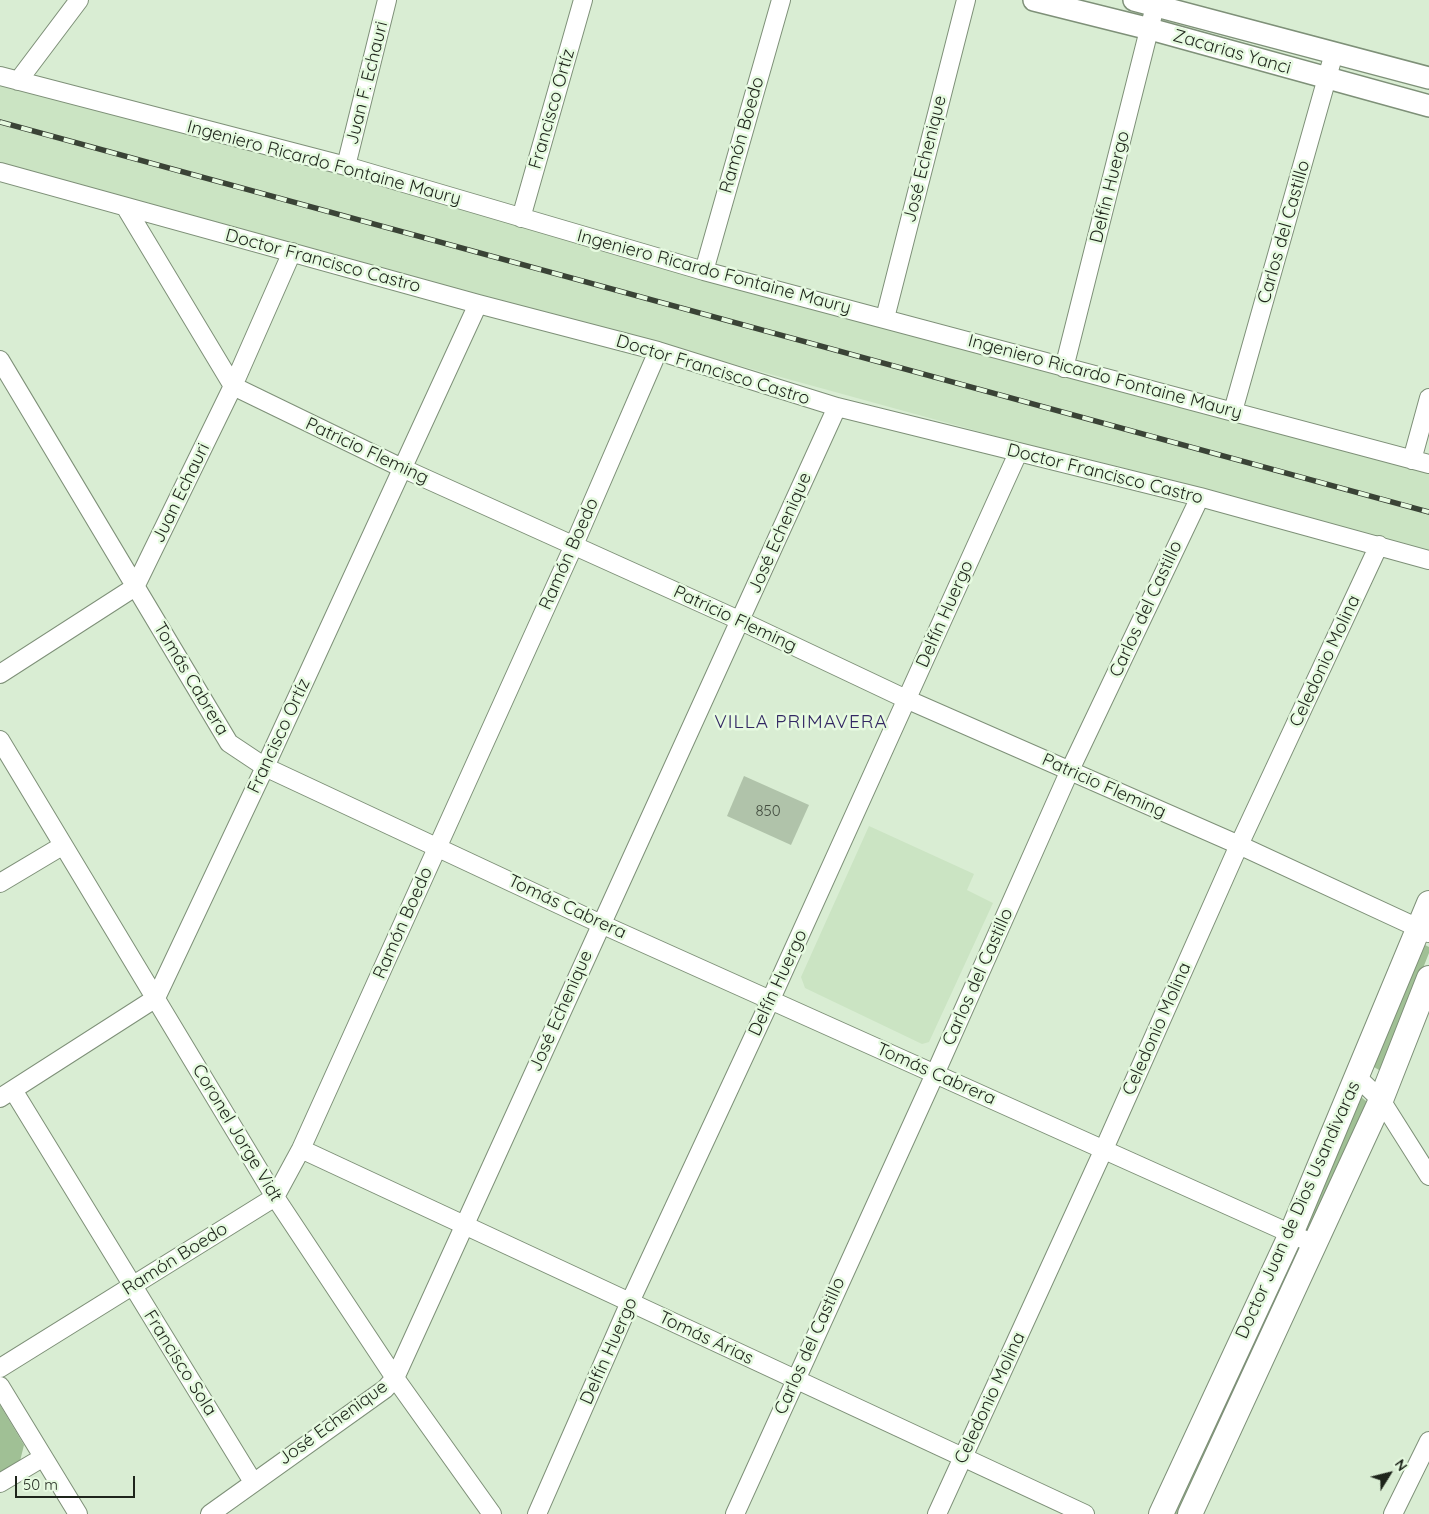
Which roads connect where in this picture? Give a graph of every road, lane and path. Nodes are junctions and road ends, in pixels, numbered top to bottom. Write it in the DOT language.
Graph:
graph roads {
  1 [pos="79,0"];
  2 [pos="387,0"];
  3 [pos="583,0"];
  4 [pos="781,0"];
  5 [pos="966,0"];
  6 [pos="1034,0"];
  7 [pos="1134,0"];
  8 [pos="1155,6"];
  9 [pos="1150,29"];
  10 [pos="1334,53"];
  11 [pos="0,76"];
  12 [pos="1429,78"];
  13 [pos="1328,80"];
  14 [pos="18,82"];
  15 [pos="1429,106"];
  16 [pos="346,166"];
  17 [pos="0,172"];
  18 [pos="126,208"];
  19 [pos="521,218"];
  20 [pos="292,252"];
  21 [pos="704,271"];
  22 [pos="478,304"];
  23 [pos="884,318"];
  24 [pos="658,351"];
  25 [pos="0,360"];
  26 [pos="1064,368"];
  27 [pos="233,386"];
  28 [pos="1429,398"];
  29 [pos="837,407"];
  30 [pos="1233,411"];
  31 [pos="1018,453"];
  32 [pos="1421,462"];
  33 [pos="402,468"];
  34 [pos="1200,497"];
  35 [pos="574,545"];
  36 [pos="1379,545"];
  37 [pos="1429,560"];
  38 [pos="135,587"];
  39 [pos="741,621"];
  40 [pos="0,674"];
  41 [pos="906,699"];
  42 [pos="0,740"];
  43 [pos="265,767"];
  44 [pos="1070,770"];
  45 [pos="1239,845"];
  46 [pos="62,846"];
  47 [pos="438,846"];
  48 [pos="0,883"];
  49 [pos="1429,903"];
  50 [pos="601,924"];
  51 [pos="1424,930"];
  52 [pos="1429,978"];
  53 [pos="156,998"];
  54 [pos="771,999"];
  55 [pos="935,1074"];
  56 [pos="1357,1076"];
  57 [pos="7,1094"];
  58 [pos="1381,1100"];
  59 [pos="300,1149"];
  60 [pos="1104,1149"];
  61 [pos="1429,1176"];
  62 [pos="275,1197"];
  63 [pos="464,1226"];
  64 [pos="1291,1234"];
  65 [pos="1316,1245"];
  66 [pos="132,1286"];
  67 [pos="630,1302"];
  68 [pos="0,1368"];
  69 [pos="395,1378"];
  70 [pos="794,1380"];
  71 [pos="0,1386"];
  72 [pos="1429,1441"];
  73 [pos="963,1457"];
  74 [pos="42,1458"];
  75 [pos="253,1482"];
  76 [pos="0,1483"];
  77 [pos="78,1514"];
  78 [pos="210,1514"];
  79 [pos="492,1514"];
  80 [pos="537,1514"];
  81 [pos="735,1514"];
  82 [pos="937,1514"];
  83 [pos="1085,1514"];
  84 [pos="1161,1514"];
  85 [pos="1190,1514"];
  86 [pos="1393,1514"];
  1 -- 14 [label="street"];
  2 -- 16 [label="street, Juan F. Echauri"];
  3 -- 19 [label="street, Francisco Ortíz"];
  4 -- 21 [label="street, Ramón Boedo"];
  5 -- 23 [label="street, José Echenique"];
  6 -- 9 [label="street, Zacarias Yanci"];
  7 -- 8 [label="street, Zacarias Yanci"];
  8 -- 9 [label="street, Delfín Huergo"];
  8 -- 10 [label="street, Zacarias Yanci"];
  9 -- 13 [label="street, Zacarias Yanci"];
  9 -- 26 [label="street, Delfín Huergo"];
  10 -- 12 [label="street, Zacarias Yanci"];
  10 -- 13 [label="street, Carlos del Castillo"];
  11 -- 14 [label="street, Ingeniero Ricardo Fontaine Maury"];
  13 -- 15 [label="street, Zacarias Yanci"];
  13 -- 30 [label="street, Carlos del Castillo"];
  14 -- 16 [label="street, Ingeniero Ricardo Fontaine Maury"];
  16 -- 19 [label="street, Ingeniero Ricardo Fontaine Maury"];
  17 -- 18 [label="street, Doctor Francisco Castro"];
  18 -- 20 [label="street, Doctor Francisco Castro"];
  18 -- 27 [label="street"];
  19 -- 21 [label="street, Ingeniero Ricardo Fontaine Maury"];
  20 -- 22 [label="street, Doctor Francisco Castro"];
  20 -- 27 [label="street, Juan Echauri"];
  21 -- 23 [label="street, Ingeniero Ricardo Fontaine Maury"];
  22 -- 24 [label="street, Doctor Francisco Castro"];
  22 -- 33 [label="street, Francisco Ortíz"];
  23 -- 26 [label="street, Ingeniero Ricardo Fontaine Maury"];
  24 -- 29 [label="street, Doctor Francisco Castro"];
  24 -- 35 [label="street, Ramón Boedo"];
  25 -- 38 [label="street, Tomás Cabrera"];
  26 -- 30 [label="street, Ingeniero Ricardo Fontaine Maury"];
  27 -- 33 [label="street, Patricio Fleming"];
  27 -- 38 [label="street, Juan Echauri"];
  28 -- 32 [label="street"];
  29 -- 31 [label="street, Doctor Francisco Castro"];
  29 -- 39 [label="street, José Echenique"];
  30 -- 32 [label="street, Ingeniero Ricardo Fontaine Maury"];
  31 -- 34 [label="street, Doctor Francisco Castro"];
  31 -- 41 [label="street, Delfín Huergo"];
  33 -- 35 [label="street, Patricio Fleming"];
  33 -- 43 [label="street, Francisco Ortíz"];
  34 -- 36 [label="street, Doctor Francisco Castro"];
  34 -- 44 [label="street, Carlos del Castillo"];
  35 -- 39 [label="street, Patricio Fleming"];
  35 -- 47 [label="street, Ramón Boedo"];
  36 -- 37 [label="street, Doctor Francisco Castro"];
  36 -- 45 [label="street, Celedonio Molina"];
  38 -- 40 [label="street"];
  38 -- 43 [label="street, Tomás Cabrera"];
  39 -- 41 [label="street, Patricio Fleming"];
  39 -- 50 [label="street, José Echenique"];
  41 -- 44 [label="street, Patricio Fleming"];
  41 -- 54 [label="street, Delfín Huergo"];
  42 -- 46 [label="street, Coronel Jorge Vidt"];
  43 -- 47 [label="street, Tomás Cabrera"];
  43 -- 53 [label="street, Francisco Ortíz"];
  44 -- 45 [label="street, Patricio Fleming"];
  44 -- 55 [label="street, Carlos del Castillo"];
  45 -- 51 [label="street, Patricio Fleming"];
  45 -- 60 [label="street, Celedonio Molina"];
  46 -- 48 [label="street"];
  46 -- 53 [label="street, Coronel Jorge Vidt"];
  47 -- 50 [label="street, Tomás Cabrera"];
  47 -- 59 [label="street, Ramón Boedo"];
  49 -- 51 [label="main road, Doctor Juan de Dios Usandivaras"];
  50 -- 54 [label="street, Tomás Cabrera"];
  50 -- 63 [label="street, José Echenique"];
  51 -- 56 [label="main road, Doctor Juan de Dios Usandivaras"];
  52 -- 58 [label="main road, Doctor Juan de Dios Usandivaras"];
  53 -- 57 [label="street"];
  53 -- 62 [label="street, Coronel Jorge Vidt"];
  54 -- 55 [label="street, Tomás Cabrera"];
  54 -- 67 [label="street, Delfín Huergo"];
  55 -- 60 [label="street, Tomás Cabrera"];
  55 -- 70 [label="street, Carlos del Castillo"];
  56 -- 58 [label="street"];
  56 -- 64 [label="main road, Doctor Juan de Dios Usandivaras"];
  57 -- 66 [label="street, Francisco Sola"];
  58 -- 61 [label="street"];
  58 -- 65 [label="main road, Doctor Juan de Dios Usandivaras"];
  59 -- 62 [label="street, Ramón Boedo"];
  59 -- 63 [label="street, Tomás Árias"];
  60 -- 64 [label="street, Tomás Cabrera"];
  60 -- 73 [label="street, Celedonio Molina"];
  62 -- 66 [label="street, Ramón Boedo"];
  62 -- 69 [label="street, Coronel Jorge Vidt"];
  63 -- 67 [label="street, Tomás Árias"];
  63 -- 69 [label="street, José Echenique"];
  64 -- 65 [label="street, Tomás Cabrera"];
  64 -- 84 [label="main road, Doctor Juan de Dios Usandivaras"];
  65 -- 85 [label="main road, Doctor Juan de Dios Usandivaras"];
  66 -- 68 [label="street, Ramón Boedo"];
  66 -- 75 [label="street, Francisco Sola"];
  67 -- 70 [label="street, Tomás Árias"];
  67 -- 80 [label="street, Delfín Huergo"];
  69 -- 75 [label="street, José Echenique"];
  69 -- 79 [label="street, Coronel Jorge Vidt"];
  70 -- 73 [label="street, Tomás Árias"];
  70 -- 81 [label="street, Carlos del Castillo"];
  71 -- 74 [label="street"];
  72 -- 86 [label="street"];
  73 -- 82 [label="street, Celedonio Molina"];
  73 -- 83 [label="street, Tomás Árias"];
  74 -- 76 [label="street"];
  74 -- 77 [label="street"];
  75 -- 78 [label="street, José Echenique"];
}
